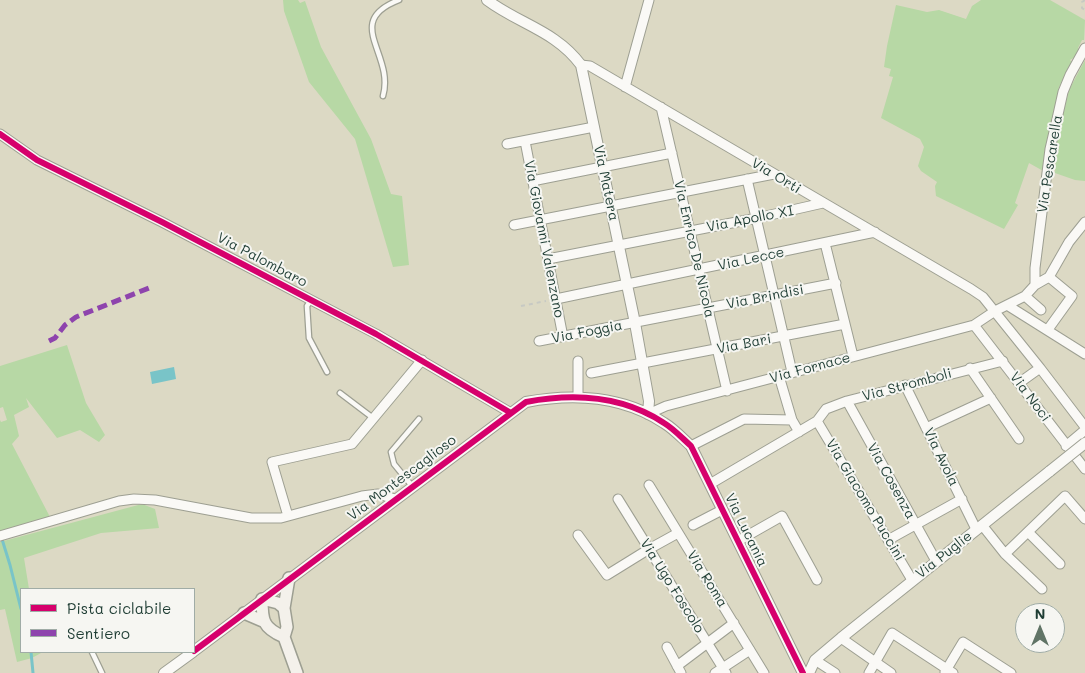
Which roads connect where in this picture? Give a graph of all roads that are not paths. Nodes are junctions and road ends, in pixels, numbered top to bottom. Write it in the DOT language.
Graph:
graph roads {
  1 [pos="399,0"];
  2 [pos="487,0"];
  3 [pos="649,0"];
  4 [pos="1085,48"];
  5 [pos="581,65"];
  6 [pos="625,87"];
  7 [pos="383,96"];
  8 [pos="661,107"];
  9 [pos="594,127"];
  10 [pos="0,134"];
  11 [pos="524,141"];
  12 [pos="507,144"];
  13 [pos="672,153"];
  14 [pos="603,167"];
  15 [pos="774,174"];
  16 [pos="748,179"];
  17 [pos="532,181"];
  18 [pos="681,192"];
  19 [pos="823,204"];
  20 [pos="611,206"];
  21 [pos="757,218"];
  22 [pos="540,220"];
  23 [pos="1085,222"];
  24 [pos="514,225"];
  25 [pos="690,231"];
  26 [pos="875,232"];
  27 [pos="825,243"];
  28 [pos="619,245"];
  29 [pos="765,256"];
  30 [pos="548,259"];
  31 [pos="699,270"];
  32 [pos="1049,277"];
  33 [pos="836,283"];
  34 [pos="627,285"];
  35 [pos="1035,285"];
  36 [pos="774,296"];
  37 [pos="1025,296"];
  38 [pos="556,299"];
  39 [pos="311,300"];
  40 [pos="1007,305"];
  41 [pos="708,308"];
  42 [pos="1041,310"];
  43 [pos="995,311"];
  44 [pos="635,323"];
  45 [pos="845,324"];
  46 [pos="974,325"];
  47 [pos="1049,328"];
  48 [pos="784,336"];
  49 [pos="563,337"];
  50 [pos="539,341"];
  51 [pos="718,349"];
  52 [pos="1085,354"];
  53 [pos="853,356"];
  54 [pos="422,360"];
  55 [pos="578,361"];
  56 [pos="1003,361"];
  57 [pos="642,364"];
  58 [pos="970,368"];
  59 [pos="1040,368"];
  60 [pos="327,372"];
  61 [pos="792,372"];
  62 [pos="591,373"];
  63 [pos="779,376"];
  64 [pos="1019,383"];
  65 [pos="905,385"];
  66 [pos="727,391"];
  67 [pos="340,393"];
  68 [pos="578,396"];
  69 [pos="991,398"];
  70 [pos="846,401"];
  71 [pos="511,413"];
  72 [pos="648,414"];
  73 [pos="373,418"];
  74 [pos="419,419"];
  75 [pos="792,420"];
  76 [pos="817,421"];
  77 [pos="926,428"];
  78 [pos="1085,429"];
  79 [pos="799,432"];
  80 [pos="1019,439"];
  81 [pos="1085,443"];
  82 [pos="691,446"];
  83 [pos="1066,446"];
  84 [pos="1085,469"];
  85 [pos="710,484"];
  86 [pos="649,485"];
  87 [pos="412,486"];
  88 [pos="395,499"];
  89 [pos="618,499"];
  90 [pos="962,500"];
  91 [pos="722,510"];
  92 [pos="288,516"];
  93 [pos="1085,520"];
  94 [pos="693,525"];
  95 [pos="915,525"];
  96 [pos="979,527"];
  97 [pos="1028,532"];
  98 [pos="678,533"];
  99 [pos="578,535"];
  100 [pos="0,536"];
  101 [pos="888,540"];
  102 [pos="738,541"];
  103 [pos="649,549"];
  104 [pos="1005,554"];
  105 [pos="936,561"];
  106 [pos="1060,564"];
  107 [pos="289,578"];
  108 [pos="817,580"];
  109 [pos="912,580"];
  110 [pos="1042,588"];
  111 [pos="262,599"];
  112 [pos="284,608"];
  113 [pos="244,613"];
  114 [pos="265,622"];
  115 [pos="734,623"];
  116 [pos="284,637"];
  117 [pos="841,638"];
  118 [pos="708,643"];
  119 [pos="667,647"];
  120 [pos="195,650"];
  121 [pos="750,650"];
  122 [pos="92,653"];
  123 [pos="190,653"];
  124 [pos="815,660"];
  125 [pos="875,662"];
  126 [pos="679,669"];
  127 [pos="722,671"];
  128 [pos="948,672"];
  129 [pos="102,673"];
  130 [pos="164,673"];
  131 [pos="297,673"];
  132 [pos="764,673"];
  133 [pos="803,673"];
  134 [pos="809,673"];
  135 [pos="835,673"];
  136 [pos="868,673"];
  137 [pos="891,673"];
  138 [pos="1011,673"];
  1 -- 7 [label="lane"];
  2 -- 5 [label="street, Via Matera"];
  3 -- 6 [label="street"];
  4 -- 35 [label="street, Via Pescarella"];
  5 -- 6 [label="street, Via Orti"];
  5 -- 9 [label="street, Via Matera"];
  6 -- 8 [label="street, Via Orti"];
  8 -- 13 [label="street, Via Enrico De Nicola"];
  8 -- 15 [label="street, Via Orti"];
  9 -- 11 [label="street"];
  9 -- 14 [label="street, Via Matera"];
  10 -- 39 [label="street, Via Palombaro"];
  11 -- 12 [label="street"];
  11 -- 17 [label="street, Via Giovanni Valenzano"];
  13 -- 14 [label="street"];
  13 -- 18 [label="street, Via Enrico De Nicola"];
  14 -- 17 [label="street"];
  14 -- 20 [label="street, Via Matera"];
  15 -- 16 [label="street"];
  15 -- 19 [label="street, Via Orti"];
  16 -- 18 [label="street"];
  16 -- 21 [label="street"];
  17 -- 22 [label="street, Via Giovanni Valenzano"];
  18 -- 20 [label="street"];
  18 -- 25 [label="street, Via Enrico De Nicola"];
  19 -- 21 [label="street, Via Apollo XI"];
  19 -- 26 [label="street, Via Orti"];
  20 -- 22 [label="street"];
  20 -- 28 [label="street, Via Matera"];
  21 -- 25 [label="street, Via Apollo XI"];
  21 -- 29 [label="street"];
  22 -- 24 [label="street"];
  22 -- 30 [label="street, Via Giovanni Valenzano"];
  23 -- 32 [label="street"];
  25 -- 28 [label="street, Via Apollo XI"];
  25 -- 31 [label="street, Via Enrico De Nicola"];
  26 -- 27 [label="street, Via Lecce"];
  26 -- 43 [label="street, Via Orti"];
  27 -- 29 [label="street, Via Lecce"];
  27 -- 33 [label="street"];
  28 -- 30 [label="street, Via Apollo XI"];
  28 -- 34 [label="street, Via Matera"];
  29 -- 31 [label="street, Via Lecce"];
  29 -- 36 [label="street"];
  30 -- 38 [label="street, Via Giovanni Valenzano"];
  31 -- 34 [label="street, Via Lecce"];
  31 -- 41 [label="street, Via Enrico De Nicola"];
  32 -- 35 [label="street"];
  32 -- 47 [label="street"];
  33 -- 36 [label="street, Via Brindisi"];
  33 -- 45 [label="street"];
  34 -- 38 [label="street, Via Lecce"];
  34 -- 44 [label="street, Via Matera"];
  35 -- 37 [label="street"];
  36 -- 41 [label="street, Via Brindisi"];
  36 -- 48 [label="street"];
  37 -- 40 [label="street, Via Fornace"];
  37 -- 42 [label="street"];
  38 -- 49 [label="street, Via Giovanni Valenzano"];
  39 -- 54 [label="street, Via Palombaro"];
  39 -- 60 [label="lane"];
  40 -- 43 [label="street, Via Fornace"];
  40 -- 52 [label="street"];
  41 -- 44 [label="street, Via Brindisi"];
  41 -- 51 [label="street, Via Enrico De Nicola"];
  43 -- 46 [label="street, Via Fornace"];
  43 -- 59 [label="street, Via Orti"];
  44 -- 49 [label="street, Via Foggia"];
  44 -- 57 [label="street, Via Matera"];
  45 -- 48 [label="street, Via Bari"];
  45 -- 53 [label="street"];
  46 -- 53 [label="street, Via Fornace"];
  46 -- 56 [label="street, Via Noci"];
  48 -- 51 [label="street, Via Bari"];
  48 -- 61 [label="street"];
  49 -- 50 [label="street, Via Foggia"];
  51 -- 57 [label="street, Via Bari"];
  51 -- 66 [label="street, Via Enrico De Nicola"];
  53 -- 61 [label="street, Via Fornace"];
  54 -- 71 [label="street, Via Palombaro"];
  54 -- 73 [label="street"];
  55 -- 68 [label="street"];
  56 -- 58 [label="street, Via Stromboli"];
  56 -- 64 [label="street, Via Noci"];
  57 -- 62 [label="street, Via Bari"];
  57 -- 72 [label="street, Via Matera"];
  58 -- 65 [label="street, Via Stromboli"];
  58 -- 69 [label="street"];
  59 -- 64 [label="street"];
  59 -- 78 [label="street, Via Orti"];
  61 -- 63 [label="street, Via Fornace"];
  63 -- 66 [label="street, Via Fornace"];
  63 -- 75 [label="street"];
  64 -- 83 [label="street, Via Noci"];
  65 -- 70 [label="street, Via Stromboli"];
  65 -- 77 [label="street, Via Avola"];
  66 -- 72 [label="street, Via Fornace"];
  67 -- 73 [label="lane"];
  68 -- 71 [label="street, Via Montescaglioso"];
  68 -- 72 [label="street, Via Montescaglioso"];
  69 -- 77 [label="street"];
  69 -- 80 [label="street"];
  70 -- 76 [label="street, Via Stromboli"];
  70 -- 95 [label="street, Via Cosenza"];
  71 -- 87 [label="street, Via Montescaglioso"];
  72 -- 82 [label="street, Via Lucania"];
  73 -- 92 [label="street"];
  74 -- 87 [label="lane"];
  75 -- 79 [label="street"];
  75 -- 82 [label="street"];
  76 -- 79 [label="street, Via Stromboli"];
  76 -- 101 [label="street, Via Giacomo Puccini"];
  77 -- 90 [label="street, Via Avola"];
  78 -- 83 [label="street"];
  79 -- 85 [label="street, Via Stromboli"];
  81 -- 96 [label="street, Via Puglie, bridge"];
  82 -- 85 [label="street, Via Lucania"];
  83 -- 84 [label="street, Via Noci"];
  85 -- 91 [label="street, Via Lucania"];
  86 -- 98 [label="street, Via Roma"];
  87 -- 88 [label="street, Via Montescaglioso"];
  88 -- 92 [label="street"];
  88 -- 107 [label="street, Via Montescaglioso"];
  89 -- 103 [label="street, Via Ugo Foscolo"];
  90 -- 95 [label="street"];
  90 -- 96 [label="street, Via Avola"];
  91 -- 94 [label="street"];
  91 -- 102 [label="street, Via Lucania"];
  92 -- 100 [label="street"];
  93 -- 97 [label="street"];
  95 -- 101 [label="street"];
  95 -- 105 [label="street, Via Cosenza"];
  96 -- 104 [label="street, Via Avola"];
  96 -- 105 [label="street, Via Puglie"];
  97 -- 104 [label="street"];
  97 -- 106 [label="street"];
  98 -- 103 [label="street"];
  98 -- 115 [label="street, Via Roma"];
  99 -- 103 [label="street"];
  101 -- 109 [label="street, Via Giacomo Puccini"];
  102 -- 108 [label="street"];
  102 -- 133 [label="street, Via Lucania"];
  103 -- 118 [label="street, Via Ugo Foscolo"];
  104 -- 110 [label="street, Via Avola"];
  105 -- 109 [label="street, Via Puglie"];
  107 -- 111 [label="street, Via Montescaglioso"];
  107 -- 112 [label="main road"];
  109 -- 117 [label="street, Via Puglie"];
  111 -- 112 [label="main road"];
  111 -- 113 [label="street, Via Montescaglioso"];
  111 -- 114 [label="main road"];
  112 -- 116 [label="main road"];
  113 -- 114 [label="main road"];
  113 -- 120 [label="street, Via Montescaglioso"];
  114 -- 116 [label="main road"];
  115 -- 118 [label="street"];
  115 -- 121 [label="street, Via Roma"];
  116 -- 131 [label="main road"];
  117 -- 124 [label="street, Via Puglie"];
  117 -- 125 [label="street"];
  118 -- 126 [label="street"];
  118 -- 127 [label="street, Via Ugo Foscolo"];
  119 -- 126 [label="street"];
  121 -- 127 [label="street"];
  121 -- 132 [label="street, Via Roma"];
  122 -- 129 [label="lane"];
  123 -- 130 [label="street, Via Montescaglioso"];
  124 -- 134 [label="street, Via Puglie"];
  124 -- 135 [label="street"];
  125 -- 128 [label="street"];
  125 -- 136 [label="street"];
  125 -- 137 [label="street"];
  128 -- 138 [label="street"];
}
